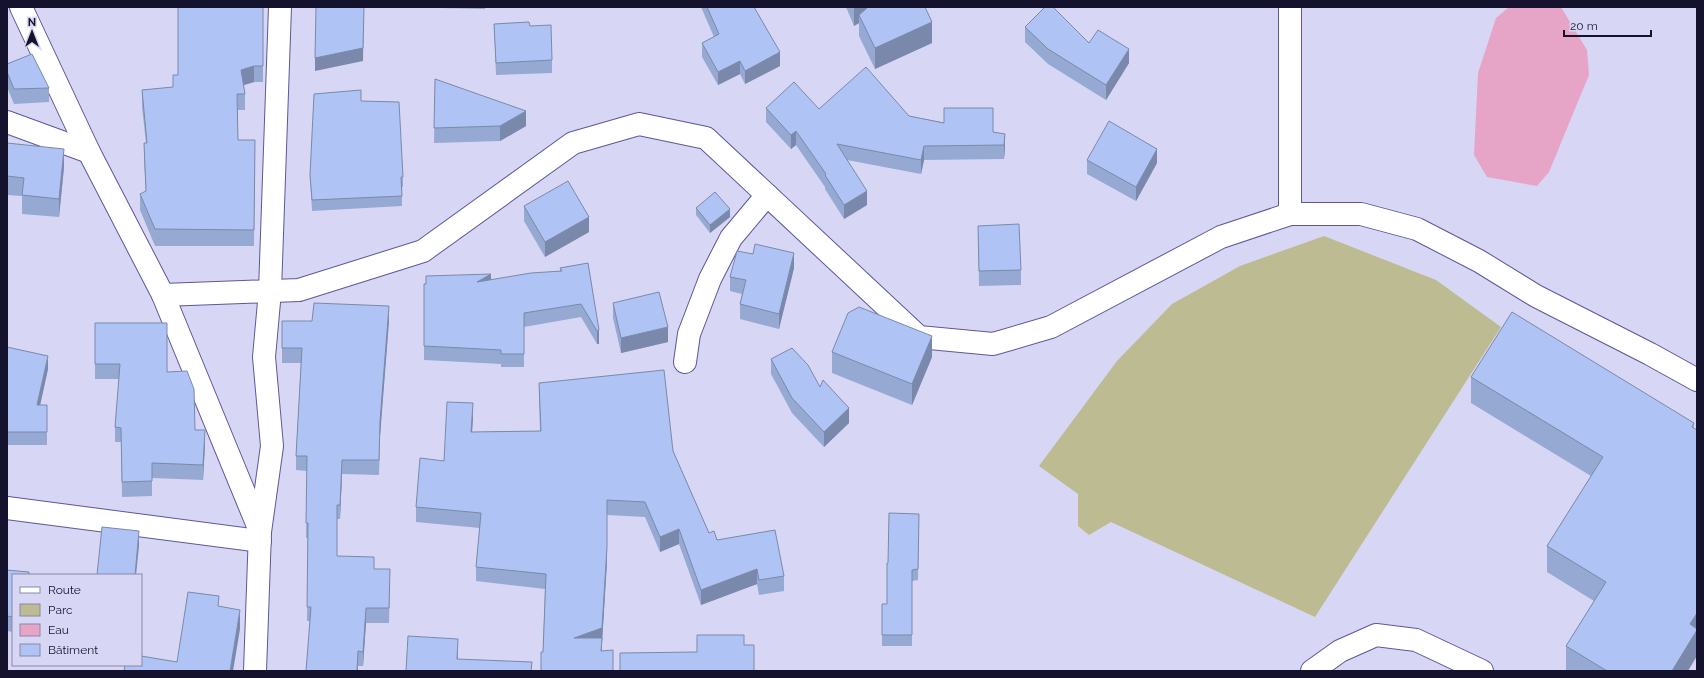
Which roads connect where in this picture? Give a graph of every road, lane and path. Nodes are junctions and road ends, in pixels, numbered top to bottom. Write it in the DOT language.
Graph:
graph roads {
  1 [pos="21,7"];
  2 [pos="280,7"];
  3 [pos="1290,7"];
  4 [pos="7,122"];
  5 [pos="89,152"];
  6 [pos="767,195"];
  7 [pos="1290,214"];
  8 [pos="270,291"];
  9 [pos="163,295"];
  10 [pos="685,362"];
  11 [pos="1697,380"];
  12 [pos="7,508"];
  13 [pos="260,537"];
  14 [pos="255,671"];
  15 [pos="1312,671"];
  16 [pos="1482,671"];
  1 -- 5 [label="street"];
  2 -- 8 [label="street"];
  3 -- 7 [label="street"];
  4 -- 5 [label="street"];
  5 -- 9 [label="street"];
  6 -- 7 [label="street"];
  6 -- 8 [label="street"];
  6 -- 10 [label="street"];
  7 -- 11 [label="street"];
  8 -- 9 [label="street"];
  8 -- 13 [label="street"];
  9 -- 13 [label="street"];
  12 -- 13 [label="street"];
  13 -- 14 [label="street"];
  15 -- 16 [label="street"];
}
